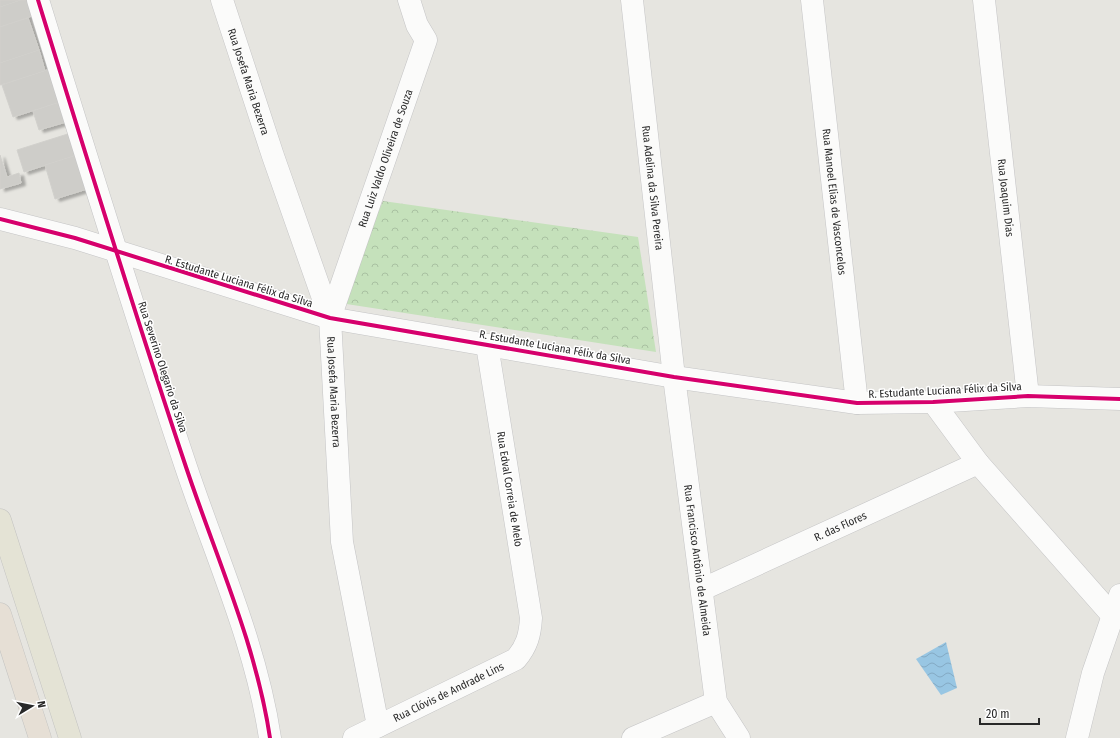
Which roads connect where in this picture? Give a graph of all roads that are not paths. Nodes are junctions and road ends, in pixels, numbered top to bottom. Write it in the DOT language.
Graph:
graph roads {
  1 [pos="38,0"];
  2 [pos="222,0"];
  3 [pos="409,0"];
  4 [pos="632,0"];
  5 [pos="812,0"];
  6 [pos="984,0"];
  7 [pos="0,219"];
  8 [pos="116,252"];
  9 [pos="330,318"];
  10 [pos="488,345"];
  11 [pos="674,377"];
  12 [pos="1028,396"];
  13 [pos="1120,399"];
  14 [pos="933,402"];
  15 [pos="857,403"];
  16 [pos="978,463"];
  17 [pos="0,520"];
  18 [pos="703,589"];
  19 [pos="1116,605"];
  20 [pos="0,614"];
  21 [pos="530,634"];
  22 [pos="716,702"];
  23 [pos="378,726"];
  24 [pos="644,736"];
  25 [pos="40,738"];
  26 [pos="70,738"];
  27 [pos="270,738"];
  28 [pos="354,738"];
  29 [pos="739,738"];
  30 [pos="1077,738"];
  1 -- 8 [label="street, Rua Severino Olegario da Silva"];
  2 -- 9 [label="street, Rua Josefa Maria Bezerra"];
  3 -- 9 [label="street, Rua Luiz Valdo Oliveira de Souza"];
  4 -- 11 [label="street, Rua Adelina da Silva Pereira"];
  5 -- 15 [label="street, Rua Manoel Elias de Vasconcelos"];
  6 -- 12 [label="street, Rua Joaquim Dias"];
  7 -- 8 [label="street, R. Estudante Luciana Félix da Silva"];
  8 -- 9 [label="street, R. Estudante Luciana Félix da Silva"];
  8 -- 27 [label="street, Rua Severino Olegario da Silva"];
  9 -- 10 [label="street, R. Estudante Luciana Félix da Silva"];
  9 -- 23 [label="street, Rua Josefa Maria Bezerra"];
  10 -- 11 [label="street, R. Estudante Luciana Félix da Silva"];
  10 -- 21 [label="street, Rua Edval Correia de Melo"];
  11 -- 15 [label="street, R. Estudante Luciana Félix da Silva"];
  11 -- 18 [label="street, Rua Francisco Antônio de Almeida"];
  12 -- 13 [label="street, R. Estudante Luciana Félix da Silva"];
  12 -- 14 [label="street, R. Estudante Luciana Félix da Silva"];
  14 -- 15 [label="street, R. Estudante Luciana Félix da Silva"];
  14 -- 16 [label="street"];
  16 -- 18 [label="street, R. das Flores"];
  16 -- 19 [label="street"];
  17 -- 26 [label="main road"];
  18 -- 22 [label="street, Rua Francisco Antônio de Almeida"];
  19 -- 30 [label="street"];
  20 -- 25 [label="highway"];
  21 -- 23 [label="street, Rua Clóvis de Andrade Lins"];
  22 -- 24 [label="street"];
  22 -- 29 [label="street, Rua Francisco Antônio de Almeida"];
  23 -- 28 [label="street, Rua Clóvis de Andrade Lins"];
}
